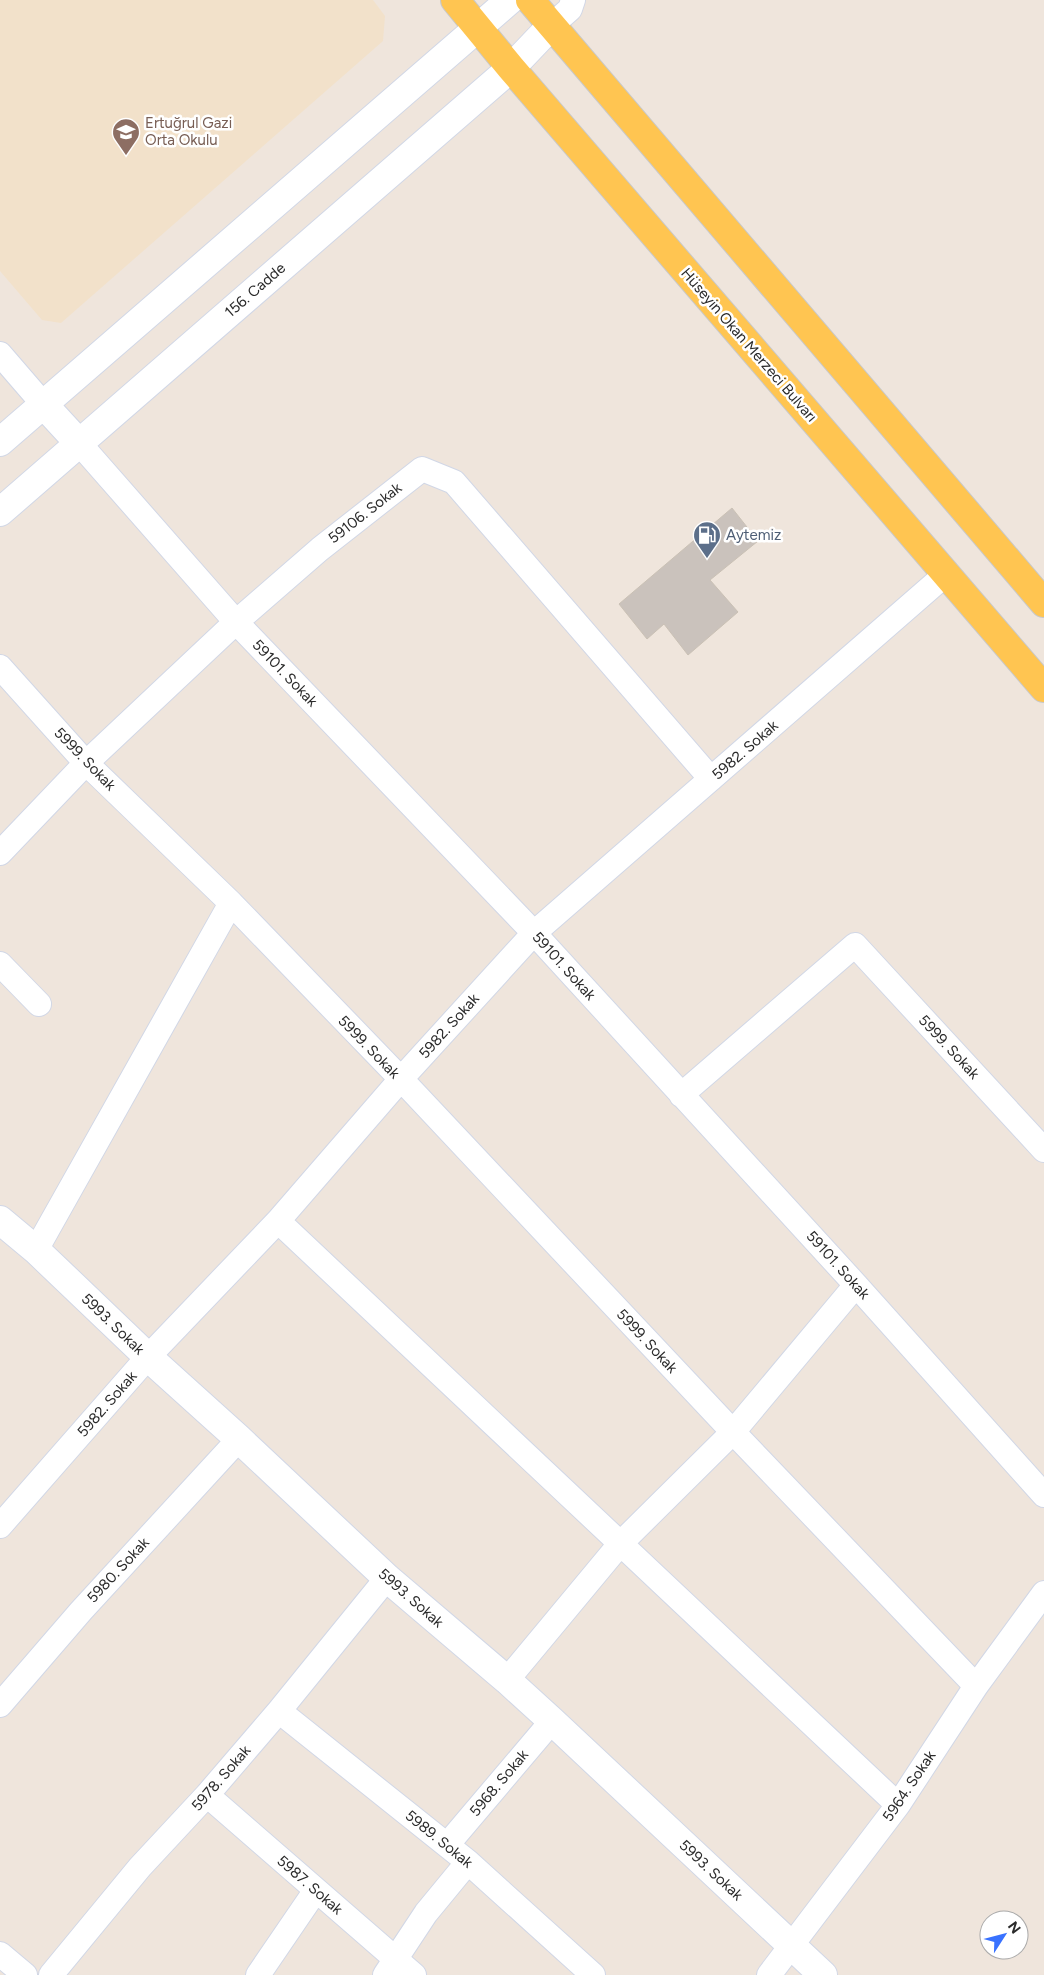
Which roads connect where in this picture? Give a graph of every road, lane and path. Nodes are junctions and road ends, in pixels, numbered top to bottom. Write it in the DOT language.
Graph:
graph roads {
  1 [pos="455,0"];
  2 [pos="510,0"];
  3 [pos="530,0"];
  4 [pos="573,0"];
  5 [pos="552,25"];
  6 [pos="479,28"];
  7 [pos="511,68"];
  8 [pos="0,354"];
  9 [pos="44,405"];
  10 [pos="0,442"];
  11 [pos="79,443"];
  12 [pos="0,512"];
  13 [pos="946,574"];
  14 [pos="1044,603"];
  15 [pos="236,622"];
  16 [pos="0,667"];
  17 [pos="1044,688"];
  18 [pos="86,763"];
  19 [pos="711,779"];
  20 [pos="0,853"];
  21 [pos="231,903"];
  22 [pos="534,933"];
  23 [pos="0,964"];
  24 [pos="39,1004"];
  25 [pos="401,1079"];
  26 [pos="682,1095"];
  27 [pos="1044,1150"];
  28 [pos="0,1220"];
  29 [pos="278,1221"];
  30 [pos="36,1250"];
  31 [pos="856,1285"];
  32 [pos="148,1357"];
  33 [pos="733,1432"];
  34 [pos="239,1439"];
  35 [pos="1044,1494"];
  36 [pos="0,1526"];
  37 [pos="620,1544"];
  38 [pos="388,1578"];
  39 [pos="1044,1593"];
  40 [pos="507,1680"];
  41 [pos="976,1686"];
  42 [pos="0,1705"];
  43 [pos="279,1711"];
  44 [pos="552,1721"];
  45 [pos="207,1795"];
  46 [pos="898,1805"];
  47 [pos="447,1846"];
  48 [pos="468,1862"];
  49 [pos="316,1890"];
  50 [pos="792,1946"];
  51 [pos="0,1954"];
  52 [pos="390,1967"];
  53 [pos="24,1975"];
  54 [pos="51,1975"];
  55 [pos="258,1975"];
  56 [pos="414,1975"];
  57 [pos="593,1975"];
  58 [pos="769,1975"];
  59 [pos="823,1975"];
  1 -- 6 [label="main road, Hüseyin Okan Merzeci Bulvarı"];
  2 -- 6 [label="street"];
  3 -- 5 [label="main road"];
  4 -- 5 [label="street"];
  5 -- 7 [label="street, 156. Cadde"];
  5 -- 14 [label="main road"];
  6 -- 7 [label="main road, Hüseyin Okan Merzeci Bulvarı"];
  6 -- 9 [label="street"];
  7 -- 11 [label="street, 156. Cadde"];
  7 -- 13 [label="main road, Hüseyin Okan Merzeci Bulvarı"];
  8 -- 9 [label="street"];
  9 -- 10 [label="street"];
  9 -- 11 [label="street"];
  11 -- 12 [label="street, 156. Cadde"];
  11 -- 15 [label="street, 59101. Sokak"];
  13 -- 17 [label="main road, Hüseyin Okan Merzeci Bulvarı"];
  13 -- 19 [label="street, 5982. Sokak"];
  15 -- 18 [label="street, 59106. Sokak"];
  15 -- 19 [label="street, 59106. Sokak"];
  15 -- 22 [label="street, 59101. Sokak"];
  16 -- 18 [label="street, 5999. Sokak"];
  18 -- 20 [label="street, 59106. Sokak"];
  18 -- 21 [label="street, 5999. Sokak"];
  19 -- 22 [label="street, 5982. Sokak"];
  21 -- 25 [label="street, 5999. Sokak"];
  21 -- 30 [label="street"];
  22 -- 25 [label="street, 5982. Sokak"];
  22 -- 26 [label="street, 59101. Sokak"];
  23 -- 24 [label="street"];
  25 -- 29 [label="street, 5982. Sokak"];
  25 -- 33 [label="street, 5999. Sokak"];
  26 -- 27 [label="street, 5999. Sokak"];
  26 -- 31 [label="street, 59101. Sokak"];
  28 -- 30 [label="street, 5993. Sokak"];
  29 -- 32 [label="street, 5982. Sokak"];
  29 -- 37 [label="street"];
  30 -- 32 [label="street, 5993. Sokak"];
  31 -- 33 [label="street"];
  31 -- 35 [label="street, 59101. Sokak"];
  32 -- 34 [label="street, 5993. Sokak"];
  32 -- 36 [label="street, 5982. Sokak"];
  33 -- 37 [label="street"];
  33 -- 41 [label="street, 5999. Sokak"];
  34 -- 38 [label="street, 5993. Sokak"];
  34 -- 42 [label="street, 5980. Sokak"];
  37 -- 40 [label="street"];
  37 -- 46 [label="street"];
  38 -- 40 [label="street, 5993. Sokak"];
  38 -- 43 [label="street, 5978. Sokak"];
  39 -- 41 [label="street, 5964. Sokak"];
  40 -- 44 [label="street, 5993. Sokak"];
  41 -- 46 [label="street, 5964. Sokak"];
  43 -- 45 [label="street, 5978. Sokak"];
  43 -- 47 [label="street, 5989. Sokak"];
  44 -- 47 [label="street, 5968. Sokak"];
  44 -- 50 [label="street, 5993. Sokak"];
  45 -- 49 [label="street, 5987. Sokak"];
  45 -- 54 [label="street, 5978. Sokak"];
  46 -- 50 [label="street, 5964. Sokak"];
  47 -- 48 [label="street, 5989. Sokak"];
  48 -- 52 [label="street"];
  48 -- 57 [label="street, 5989. Sokak"];
  49 -- 52 [label="street, 5987. Sokak"];
  49 -- 55 [label="street"];
  50 -- 58 [label="street, 5964. Sokak"];
  50 -- 59 [label="street, 5993. Sokak"];
  51 -- 53 [label="street"];
  52 -- 56 [label="street, 5987. Sokak"];
}
